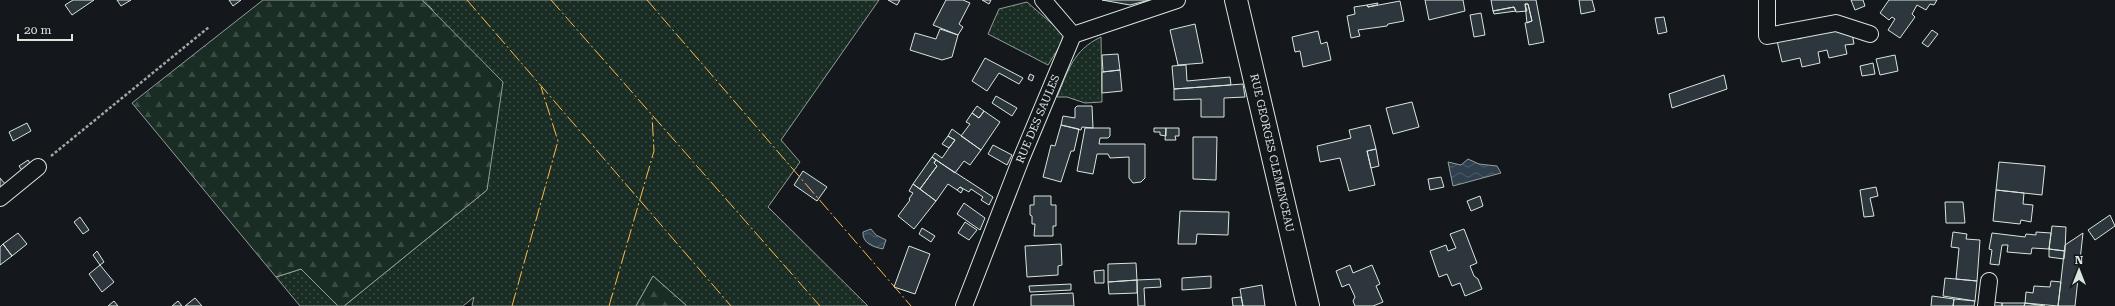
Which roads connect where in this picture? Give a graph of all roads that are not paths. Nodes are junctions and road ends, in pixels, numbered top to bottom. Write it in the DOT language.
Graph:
graph roads {
  1 [pos="1043,0"];
  2 [pos="1177,0"];
  3 [pos="1236,0"];
  4 [pos="1766,0"];
  5 [pos="1870,34"];
  6 [pos="1073,35"];
  7 [pos="38,167"];
  8 [pos="0,198"];
  9 [pos="1989,280"];
  10 [pos="964,306"];
  11 [pos="1308,306"];
  12 [pos="1986,306"];
  1 -- 6 [label="street"];
  2 -- 6 [label="street"];
  3 -- 11 [label="street, RUE GEORGES CLEMENCEAU"];
  4 -- 5 [label="street"];
  6 -- 10 [label="street, RUE DES SAULES"];
  7 -- 8 [label="street"];
  9 -- 12 [label="street"];
}
